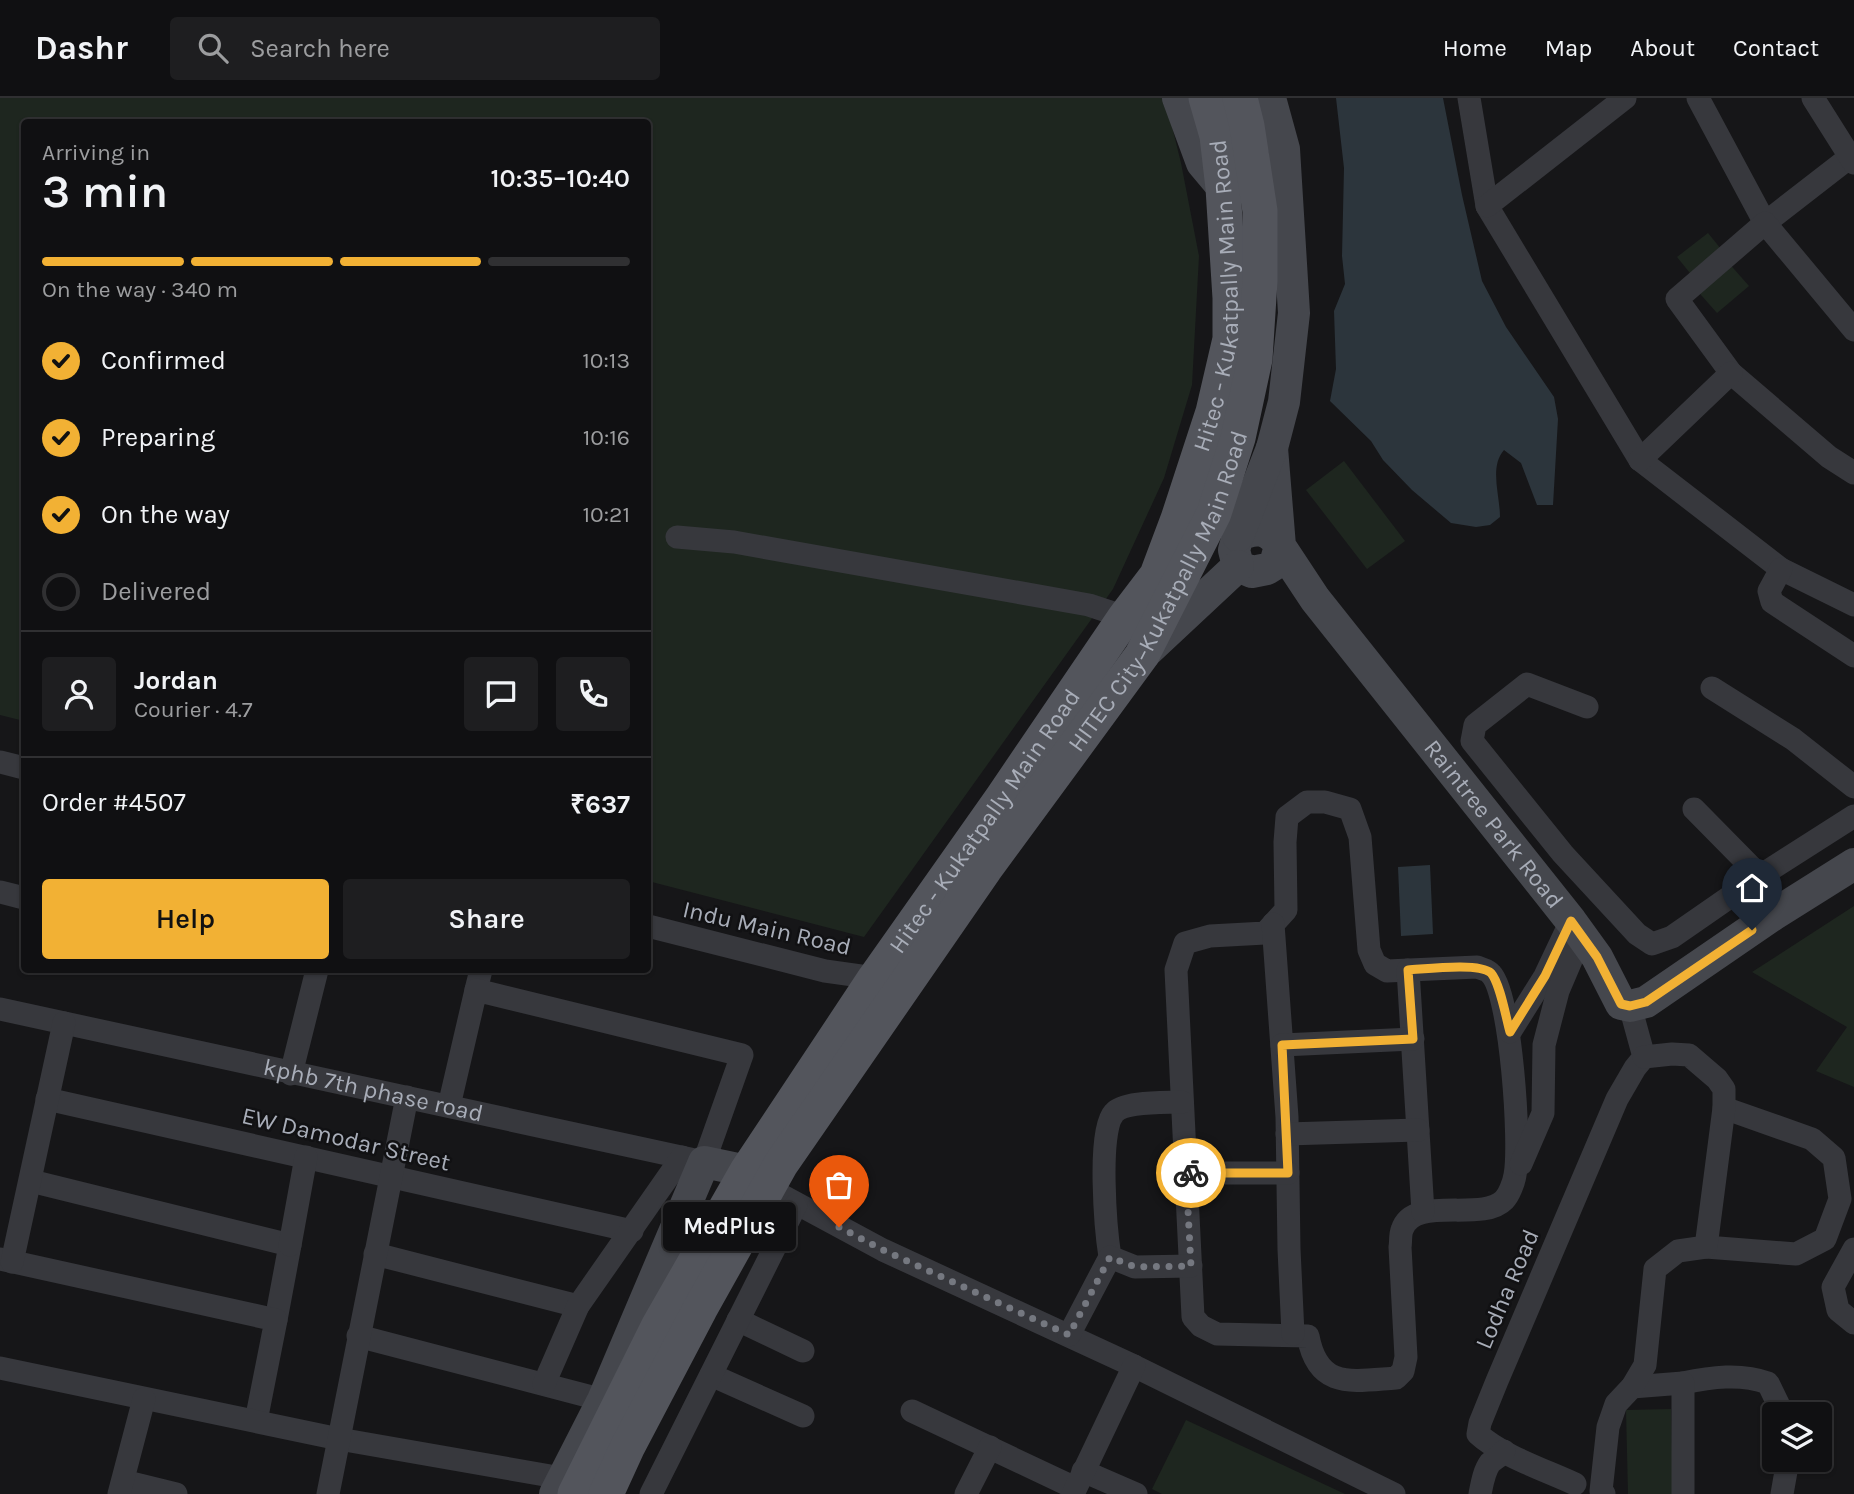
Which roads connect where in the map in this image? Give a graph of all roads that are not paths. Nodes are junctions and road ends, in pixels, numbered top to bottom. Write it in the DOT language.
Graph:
graph roads {
  1 [pos="1178,98"];
  2 [pos="1206,98"];
  3 [pos="1240,98"];
  4 [pos="1270,98"];
  5 [pos="1469,98"];
  6 [pos="1625,98"];
  7 [pos="1698,98"];
  8 [pos="1814,98"];
  9 [pos="1852,160"];
  10 [pos="1223,188"];
  11 [pos="1487,206"];
  12 [pos="1765,223"];
  13 [pos="1854,330"];
  14 [pos="1731,373"];
  15 [pos="1272,448"];
  16 [pos="1640,460"];
  17 [pos="1854,473"];
  18 [pos="677,537"];
  19 [pos="1280,546"];
  20 [pos="1245,558"];
  21 [pos="1780,569"];
  22 [pos="1315,599"];
  23 [pos="1854,605"];
  24 [pos="1125,617"];
  25 [pos="1142,655"];
  26 [pos="1854,656"];
  27 [pos="1712,688"];
  28 [pos="1587,707"];
  29 [pos="0,762"];
  30 [pos="21,767"];
  31 [pos="1854,787"];
  32 [pos="1694,809"];
  33 [pos="1854,816"];
  34 [pos="1854,864"];
  35 [pos="1760,876"];
  36 [pos="0,892"];
  37 [pos="21,897"];
  38 [pos="1273,924"];
  39 [pos="651,927"];
  40 [pos="1576,929"];
  41 [pos="1408,970"];
  42 [pos="316,973"];
  43 [pos="875,978"];
  44 [pos="478,980"];
  45 [pos="1530,1002"];
  46 [pos="1630,1005"];
  47 [pos="0,1009"];
  48 [pos="64,1023"];
  49 [pos="1510,1032"];
  50 [pos="1413,1039"];
  51 [pos="1282,1045"];
  52 [pos="1544,1045"];
  53 [pos="1690,1046"];
  54 [pos="1640,1051"];
  55 [pos="291,1074"];
  56 [pos="407,1097"];
  57 [pos="47,1099"];
  58 [pos="1182,1102"];
  59 [pos="449,1106"];
  60 [pos="1724,1108"];
  61 [pos="1418,1130"];
  62 [pos="1287,1134"];
  63 [pos="306,1157"];
  64 [pos="693,1159"];
  65 [pos="1186,1173"];
  66 [pos="1288,1173"];
  67 [pos="391,1176"];
  68 [pos="1515,1177"];
  69 [pos="31,1181"];
  70 [pos="770,1188"];
  71 [pos="1423,1212"];
  72 [pos="632,1231"];
  73 [pos="290,1245"];
  74 [pos="1706,1247"];
  75 [pos="1854,1249"];
  76 [pos="375,1254"];
  77 [pos="1110,1257"];
  78 [pos="6,1260"];
  79 [pos="1191,1266"];
  80 [pos="578,1306"];
  81 [pos="276,1320"];
  82 [pos="738,1320"];
  83 [pos="1854,1324"];
  84 [pos="1293,1334"];
  85 [pos="1069,1335"];
  86 [pos="358,1336"];
  87 [pos="803,1352"];
  88 [pos="1134,1366"];
  89 [pos="0,1368"];
  90 [pos="711,1375"];
  91 [pos="1683,1383"];
  92 [pos="544,1384"];
  93 [pos="1632,1387"];
  94 [pos="144,1399"];
  95 [pos="603,1400"];
  96 [pos="1777,1402"];
  97 [pos="912,1412"];
  98 [pos="803,1416"];
  99 [pos="256,1421"];
  100 [pos="339,1438"];
  101 [pos="990,1447"];
  102 [pos="1502,1454"];
  103 [pos="1786,1472"];
  104 [pos="1575,1483"];
  105 [pos="1077,1484"];
  106 [pos="582,1486"];
  107 [pos="121,1488"];
  108 [pos="176,1494"];
  109 [pos="328,1494"];
  110 [pos="653,1494"];
  111 [pos="966,1494"];
  112 [pos="1136,1494"];
  113 [pos="1394,1494"];
  114 [pos="1482,1494"];
  115 [pos="1604,1494"];
  116 [pos="1683,1494"];
  117 [pos="1782,1494"];
  1 -- 10 [label="street"];
  2 -- 10 [label="main road, Hitec - Kukatpally Main Road"];
  3 -- 25 [label="main road, HITEC City–Kukatpally Main Road"];
  4 -- 15 [label="street"];
  5 -- 11 [label="street"];
  6 -- 11 [label="street"];
  7 -- 12 [label="street"];
  8 -- 9 [label="street"];
  9 -- 12 [label="street"];
  10 -- 24 [label="main road, Hitec - Kukatpally Main Road"];
  11 -- 16 [label="street"];
  12 -- 13 [label="street"];
  12 -- 14 [label="street"];
  14 -- 16 [label="street"];
  14 -- 17 [label="street"];
  15 -- 19 [label="street"];
  15 -- 20 [label="street"];
  16 -- 21 [label="street"];
  18 -- 24 [label="street"];
  19 -- 20 [label="street"];
  19 -- 20 [label="street"];
  19 -- 22 [label="street, Raintree Park Road"];
  20 -- 22 [label="street, Raintree Park Road"];
  20 -- 25 [label="street"];
  21 -- 23 [label="street"];
  21 -- 26 [label="street"];
  22 -- 40 [label="street, Raintree Park Road"];
  24 -- 43 [label="main road, Hitec - Kukatpally Main Road"];
  25 -- 70 [label="main road, HITEC City–Kukatpally Main Road"];
  27 -- 31 [label="street"];
  28 -- 35 [label="street"];
  29 -- 30 [label="street"];
  32 -- 35 [label="street"];
  33 -- 35 [label="street"];
  34 -- 46 [label="street"];
  36 -- 37 [label="street"];
  38 -- 41 [label="street"];
  38 -- 51 [label="street"];
  38 -- 58 [label="street"];
  39 -- 43 [label="street, Indu Main Road"];
  40 -- 45 [label="street"];
  40 -- 46 [label="street, Raintree Park Road"];
  40 -- 52 [label="street"];
  41 -- 49 [label="street"];
  41 -- 50 [label="street"];
  42 -- 55 [label="street"];
  43 -- 70 [label="main road, Hitec - Kukatpally Main Road"];
  44 -- 59 [label="street"];
  44 -- 64 [label="street"];
  45 -- 49 [label="street"];
  45 -- 52 [label="street"];
  46 -- 54 [label="street"];
  46 -- 54 [label="street"];
  47 -- 48 [label="street, kphb 7th phase road"];
  48 -- 55 [label="street, kphb 7th phase road"];
  48 -- 57 [label="street"];
  49 -- 68 [label="street"];
  50 -- 51 [label="street"];
  50 -- 61 [label="street"];
  51 -- 62 [label="street"];
  52 -- 68 [label="street"];
  53 -- 54 [label="street"];
  54 -- 60 [label="street"];
  54 -- 102 [label="street, Lodha Road"];
  55 -- 56 [label="street, kphb 7th phase road"];
  56 -- 59 [label="street, kphb 7th phase road"];
  56 -- 67 [label="street"];
  57 -- 63 [label="street, EW Damodar Street"];
  57 -- 69 [label="street"];
  58 -- 65 [label="street"];
  58 -- 77 [label="street"];
  59 -- 64 [label="street, kphb 7th phase road"];
  60 -- 74 [label="street"];
  60 -- 74 [label="street"];
  61 -- 62 [label="street"];
  61 -- 71 [label="street"];
  62 -- 66 [label="street"];
  63 -- 67 [label="street, EW Damodar Street"];
  63 -- 73 [label="street"];
  64 -- 70 [label="street, kphb 7th phase road"];
  64 -- 72 [label="street"];
  64 -- 95 [label="street"];
  65 -- 66 [label="street"];
  65 -- 79 [label="street"];
  66 -- 84 [label="street"];
  67 -- 72 [label="street, EW Damodar Street"];
  67 -- 76 [label="street"];
  68 -- 71 [label="street"];
  69 -- 73 [label="street"];
  69 -- 78 [label="street"];
  70 -- 82 [label="street"];
  70 -- 85 [label="street"];
  70 -- 106 [label="main road, HITEC City–Kukatpally Main Road"];
  71 -- 84 [label="street"];
  72 -- 80 [label="street"];
  73 -- 81 [label="street"];
  74 -- 93 [label="street"];
  75 -- 83 [label="street"];
  76 -- 80 [label="street"];
  76 -- 86 [label="street"];
  77 -- 79 [label="street"];
  77 -- 85 [label="street"];
  78 -- 81 [label="street"];
  79 -- 84 [label="street"];
  80 -- 92 [label="street"];
  81 -- 99 [label="street"];
  82 -- 87 [label="street"];
  82 -- 90 [label="street"];
  85 -- 88 [label="street"];
  86 -- 92 [label="street"];
  86 -- 100 [label="street"];
  88 -- 105 [label="street"];
  88 -- 113 [label="street"];
  89 -- 94 [label="street"];
  90 -- 98 [label="street"];
  90 -- 110 [label="street"];
  91 -- 93 [label="street"];
  91 -- 96 [label="street"];
  91 -- 116 [label="street"];
  92 -- 95 [label="street"];
  93 -- 115 [label="street"];
  94 -- 99 [label="street"];
  94 -- 107 [label="street"];
  95 -- 106 [label="street"];
  97 -- 101 [label="street"];
  99 -- 100 [label="street"];
  100 -- 106 [label="street"];
  100 -- 109 [label="street"];
  101 -- 105 [label="street"];
  101 -- 111 [label="street"];
  102 -- 104 [label="street, Lodha Road"];
  102 -- 114 [label="street"];
  103 -- 117 [label="street"];
  105 -- 112 [label="street"];
  106 -- 110 [label="street"];
  107 -- 108 [label="street"];
}
